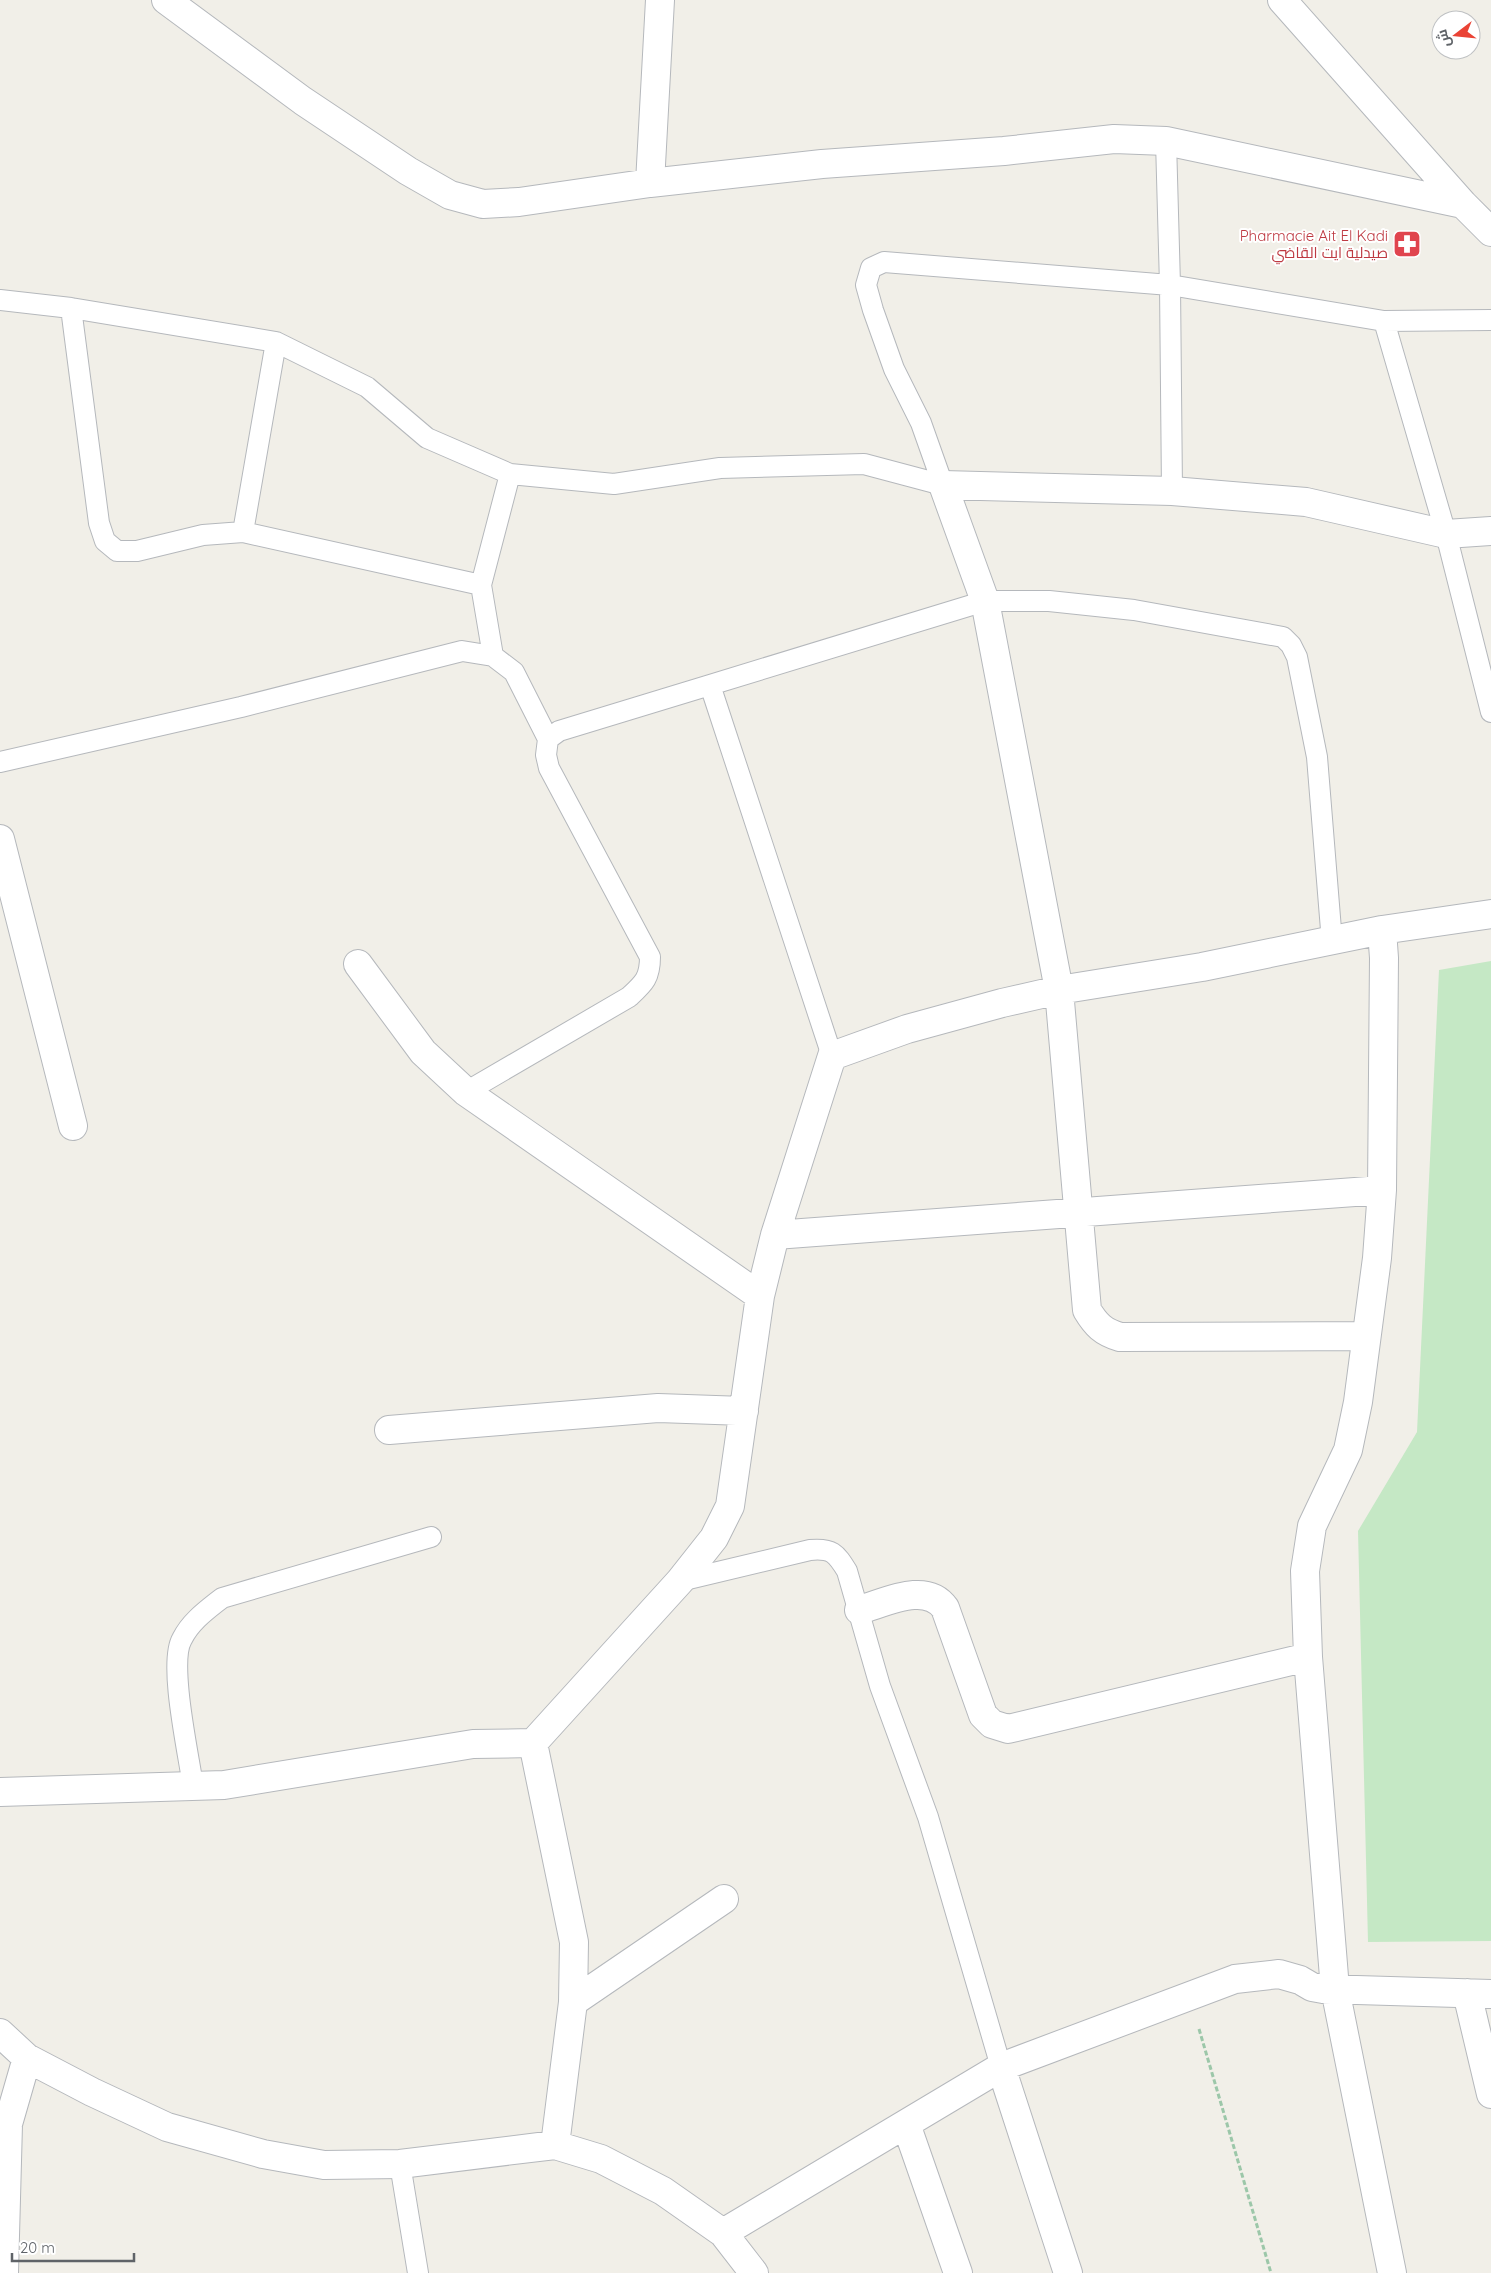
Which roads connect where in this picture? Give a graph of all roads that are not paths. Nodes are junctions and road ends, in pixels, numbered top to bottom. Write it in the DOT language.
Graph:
graph roads {
  1 [pos="166,0"];
  2 [pos="660,0"];
  3 [pos="1282,0"];
  4 [pos="1166,141"];
  5 [pos="650,183"];
  6 [pos="1462,204"];
  7 [pos="1491,232"];
  8 [pos="1170,285"];
  9 [pos="0,300"];
  10 [pos="71,308"];
  11 [pos="1491,320"];
  12 [pos="1384,321"];
  13 [pos="276,342"];
  14 [pos="510,474"];
  15 [pos="943,485"];
  16 [pos="1172,490"];
  17 [pos="1491,531"];
  18 [pos="244,532"];
  19 [pos="1446,534"];
  20 [pos="481,584"];
  21 [pos="985,601"];
  22 [pos="493,656"];
  23 [pos="710,685"];
  24 [pos="1491,712"];
  25 [pos="548,739"];
  26 [pos="0,762"];
  27 [pos="0,839"];
  28 [pos="4,876"];
  29 [pos="1491,914"];
  30 [pos="1382,930"];
  31 [pos="1332,942"];
  32 [pos="358,964"];
  33 [pos="1059,990"];
  34 [pos="832,1056"];
  35 [pos="466,1092"];
  36 [pos="73,1126"];
  37 [pos="1382,1190"];
  38 [pos="1078,1212"];
  39 [pos="775,1235"];
  40 [pos="760,1296"];
  41 [pos="1366,1336"];
  42 [pos="744,1411"];
  43 [pos="389,1430"];
  44 [pos="432,1537"];
  45 [pos="680,1581"];
  46 [pos="859,1610"];
  47 [pos="1308,1657"];
  48 [pos="533,1743"];
  49 [pos="193,1786"];
  50 [pos="0,1792"];
  51 [pos="724,1899"];
  52 [pos="1335,1989"];
  53 [pos="1479,1994"];
  54 [pos="573,2002"];
  55 [pos="0,2033"];
  56 [pos="28,2058"];
  57 [pos="1001,2067"];
  58 [pos="1491,2094"];
  59 [pos="4,2124"];
  60 [pos="906,2124"];
  61 [pos="555,2144"];
  62 [pos="400,2164"];
  63 [pos="723,2233"];
  64 [pos="4,2273"];
  65 [pos="418,2273"];
  66 [pos="754,2273"];
  67 [pos="958,2273"];
  68 [pos="1068,2273"];
  69 [pos="1392,2273"];
  1 -- 5 [label="street"];
  2 -- 5 [label="street"];
  3 -- 6 [label="street"];
  4 -- 5 [label="street"];
  4 -- 6 [label="street"];
  4 -- 8 [label="lane"];
  6 -- 7 [label="street"];
  8 -- 12 [label="lane"];
  8 -- 15 [label="lane"];
  8 -- 16 [label="lane"];
  9 -- 10 [label="lane"];
  10 -- 13 [label="lane"];
  10 -- 18 [label="lane"];
  11 -- 12 [label="lane"];
  12 -- 19 [label="lane"];
  13 -- 14 [label="lane"];
  13 -- 18 [label="lane"];
  14 -- 15 [label="lane"];
  14 -- 20 [label="lane"];
  15 -- 16 [label="street"];
  15 -- 21 [label="street"];
  16 -- 19 [label="street"];
  17 -- 19 [label="street"];
  18 -- 20 [label="lane"];
  19 -- 24 [label="lane"];
  20 -- 22 [label="lane"];
  21 -- 23 [label="lane"];
  21 -- 31 [label="lane"];
  21 -- 33 [label="street"];
  22 -- 25 [label="lane"];
  22 -- 26 [label="lane"];
  23 -- 25 [label="lane"];
  23 -- 34 [label="lane"];
  25 -- 35 [label="lane"];
  27 -- 28 [label="street"];
  28 -- 36 [label="street"];
  29 -- 30 [label="street"];
  30 -- 31 [label="street"];
  30 -- 37 [label="street"];
  31 -- 33 [label="street"];
  32 -- 35 [label="street"];
  33 -- 34 [label="street"];
  33 -- 38 [label="street"];
  34 -- 39 [label="street"];
  35 -- 40 [label="street"];
  37 -- 38 [label="street"];
  37 -- 41 [label="street"];
  38 -- 39 [label="street"];
  38 -- 41 [label="street"];
  39 -- 40 [label="street"];
  40 -- 42 [label="street"];
  41 -- 47 [label="street"];
  42 -- 43 [label="street"];
  42 -- 45 [label="street"];
  44 -- 49 [label="lane"];
  45 -- 46 [label="lane"];
  45 -- 48 [label="street"];
  46 -- 47 [label="street"];
  46 -- 57 [label="lane"];
  47 -- 52 [label="street"];
  48 -- 49 [label="street"];
  48 -- 54 [label="street"];
  49 -- 50 [label="street"];
  51 -- 54 [label="street"];
  52 -- 53 [label="street"];
  52 -- 57 [label="street"];
  52 -- 69 [label="street"];
  53 -- 58 [label="street"];
  54 -- 61 [label="street"];
  55 -- 56 [label="street"];
  56 -- 59 [label="street"];
  56 -- 62 [label="street"];
  57 -- 60 [label="street"];
  57 -- 68 [label="street"];
  59 -- 64 [label="street"];
  60 -- 63 [label="street"];
  60 -- 67 [label="street"];
  61 -- 62 [label="street"];
  61 -- 63 [label="street"];
  62 -- 65 [label="lane"];
  63 -- 66 [label="street"];
}
